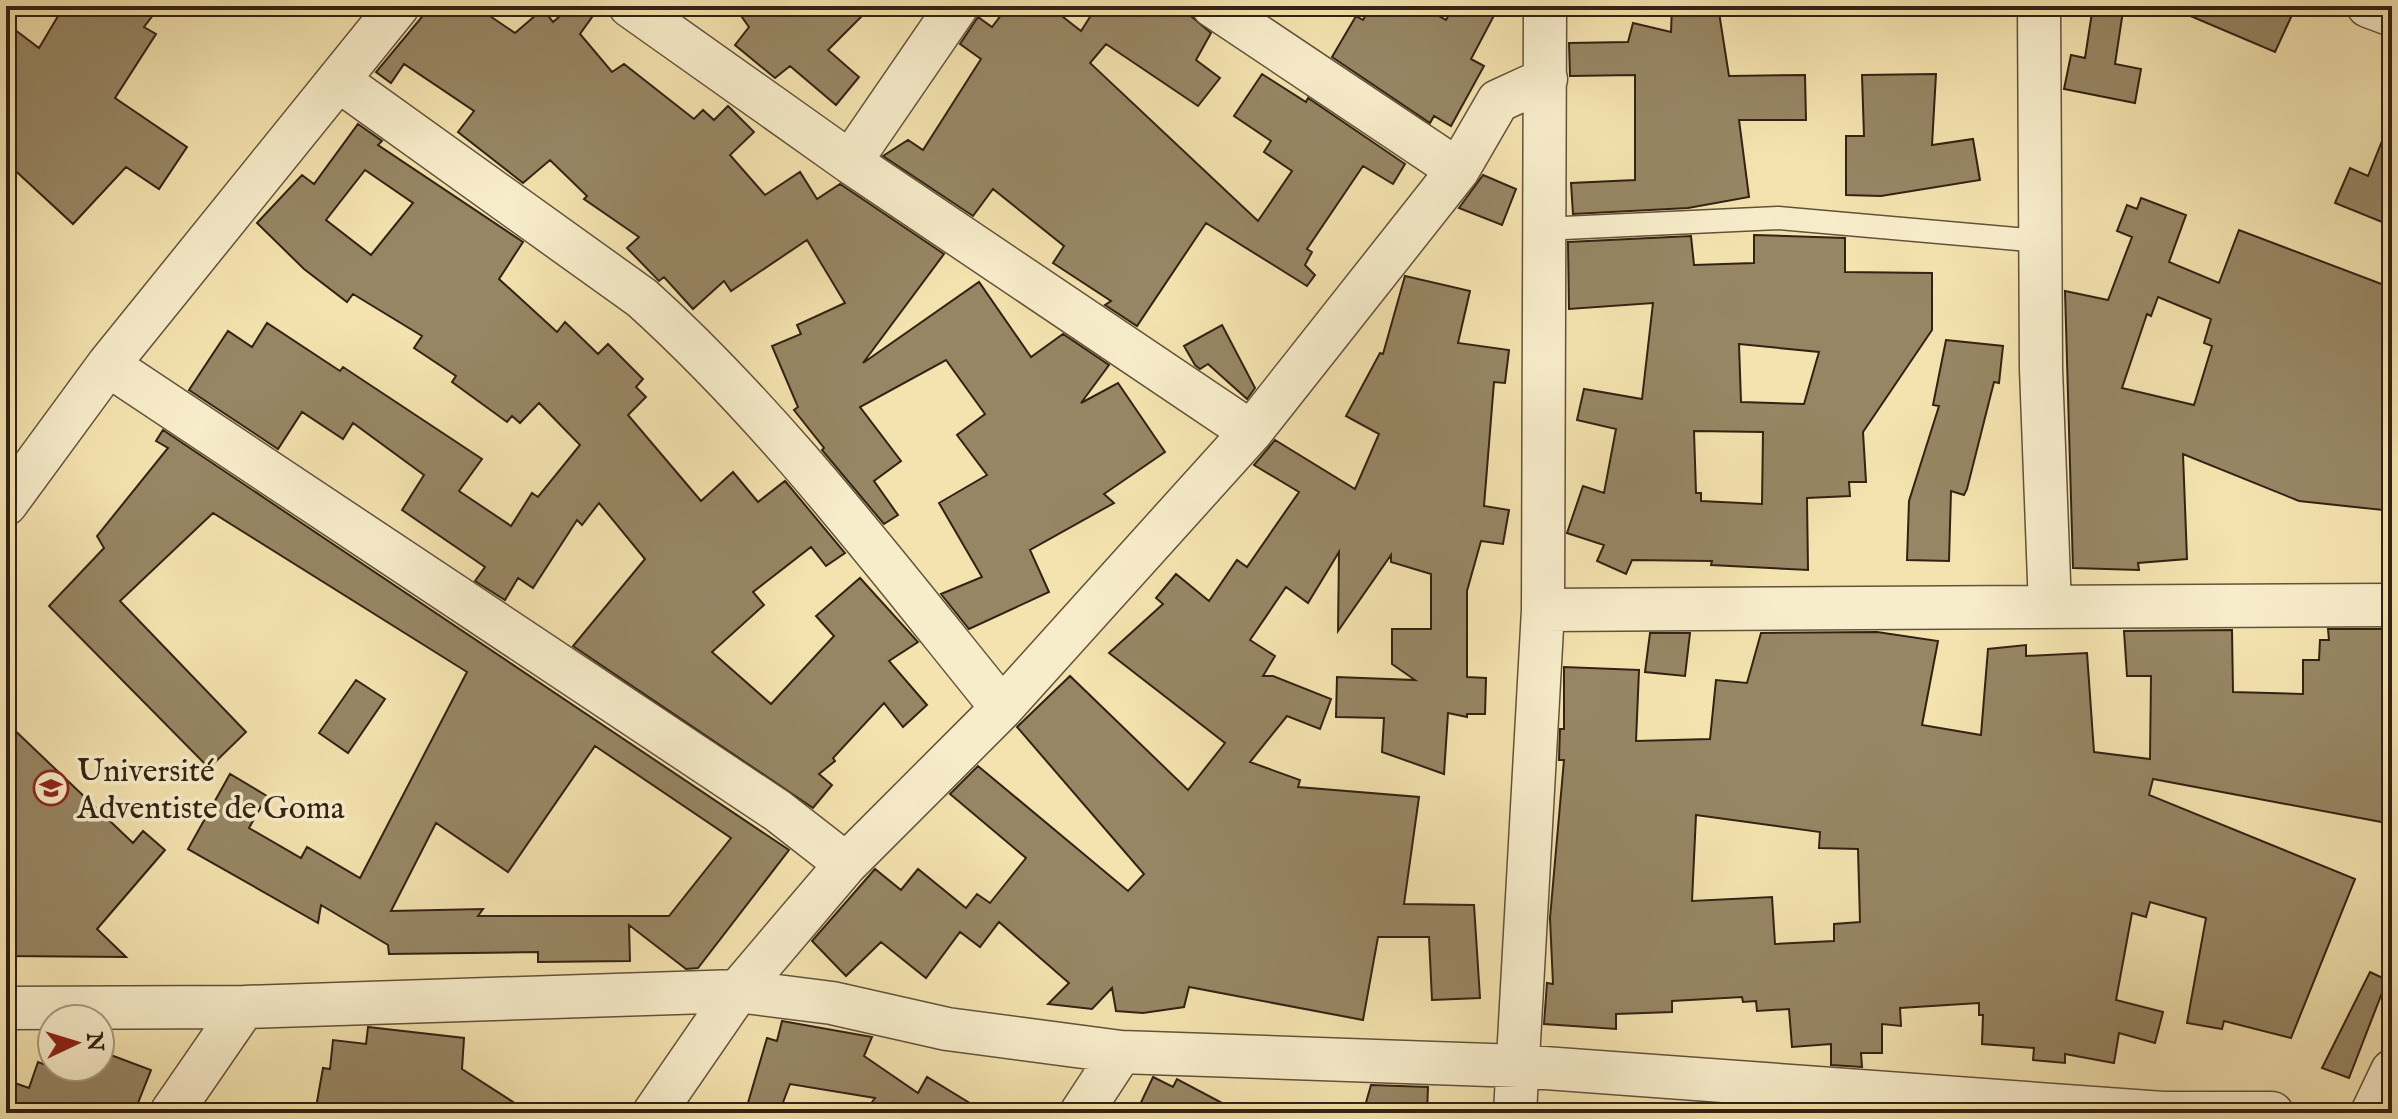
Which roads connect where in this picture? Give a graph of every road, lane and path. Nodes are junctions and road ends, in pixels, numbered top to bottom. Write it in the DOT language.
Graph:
graph roads {
  1 [pos="398,6"];
  2 [pos="630,6"];
  3 [pos="957,6"];
  4 [pos="1213,6"];
  5 [pos="1545,6"];
  6 [pos="2039,6"];
  7 [pos="2368,6"];
  8 [pos="2392,15"];
  9 [pos="1546,79"];
  10 [pos="338,80"];
  11 [pos="850,162"];
  12 [pos="1458,170"];
  13 [pos="1542,229"];
  14 [pos="2039,241"];
  15 [pos="108,365"];
  16 [pos="1251,432"];
  17 [pos="6,504"];
  18 [pos="2392,605"];
  19 [pos="2050,607"];
  20 [pos="1543,610"];
  21 [pos="1002,708"];
  22 [pos="846,864"];
  23 [pos="738,991"];
  24 [pos="244,1007"];
  25 [pos="6,1008"];
  26 [pos="1121,1052"];
  27 [pos="1518,1066"];
  28 [pos="2392,1071"];
  29 [pos="171,1113"];
  30 [pos="654,1113"];
  31 [pos="1081,1113"];
  32 [pos="1515,1113"];
  33 [pos="2272,1113"];
  34 [pos="2372,1113"];
  1 -- 10 [label="street"];
  2 -- 11 [label="street"];
  3 -- 11 [label="street"];
  4 -- 12 [label="street"];
  5 -- 9 [label="street"];
  6 -- 14 [label="street"];
  7 -- 8 [label="street"];
  9 -- 12 [label="street"];
  9 -- 13 [label="street"];
  10 -- 15 [label="street"];
  10 -- 21 [label="street"];
  11 -- 16 [label="street"];
  12 -- 16 [label="street"];
  13 -- 14 [label="lane"];
  13 -- 20 [label="street"];
  14 -- 19 [label="street"];
  15 -- 17 [label="street"];
  15 -- 22 [label="street"];
  16 -- 21 [label="street"];
  18 -- 19 [label="street"];
  19 -- 20 [label="street"];
  20 -- 27 [label="street"];
  21 -- 22 [label="street"];
  22 -- 23 [label="street"];
  23 -- 24 [label="street"];
  23 -- 26 [label="street"];
  23 -- 30 [label="street"];
  24 -- 25 [label="street"];
  24 -- 29 [label="street"];
  26 -- 27 [label="street"];
  26 -- 31 [label="street"];
  27 -- 32 [label="street"];
  27 -- 33 [label="street"];
  28 -- 34 [label="street"];
}
